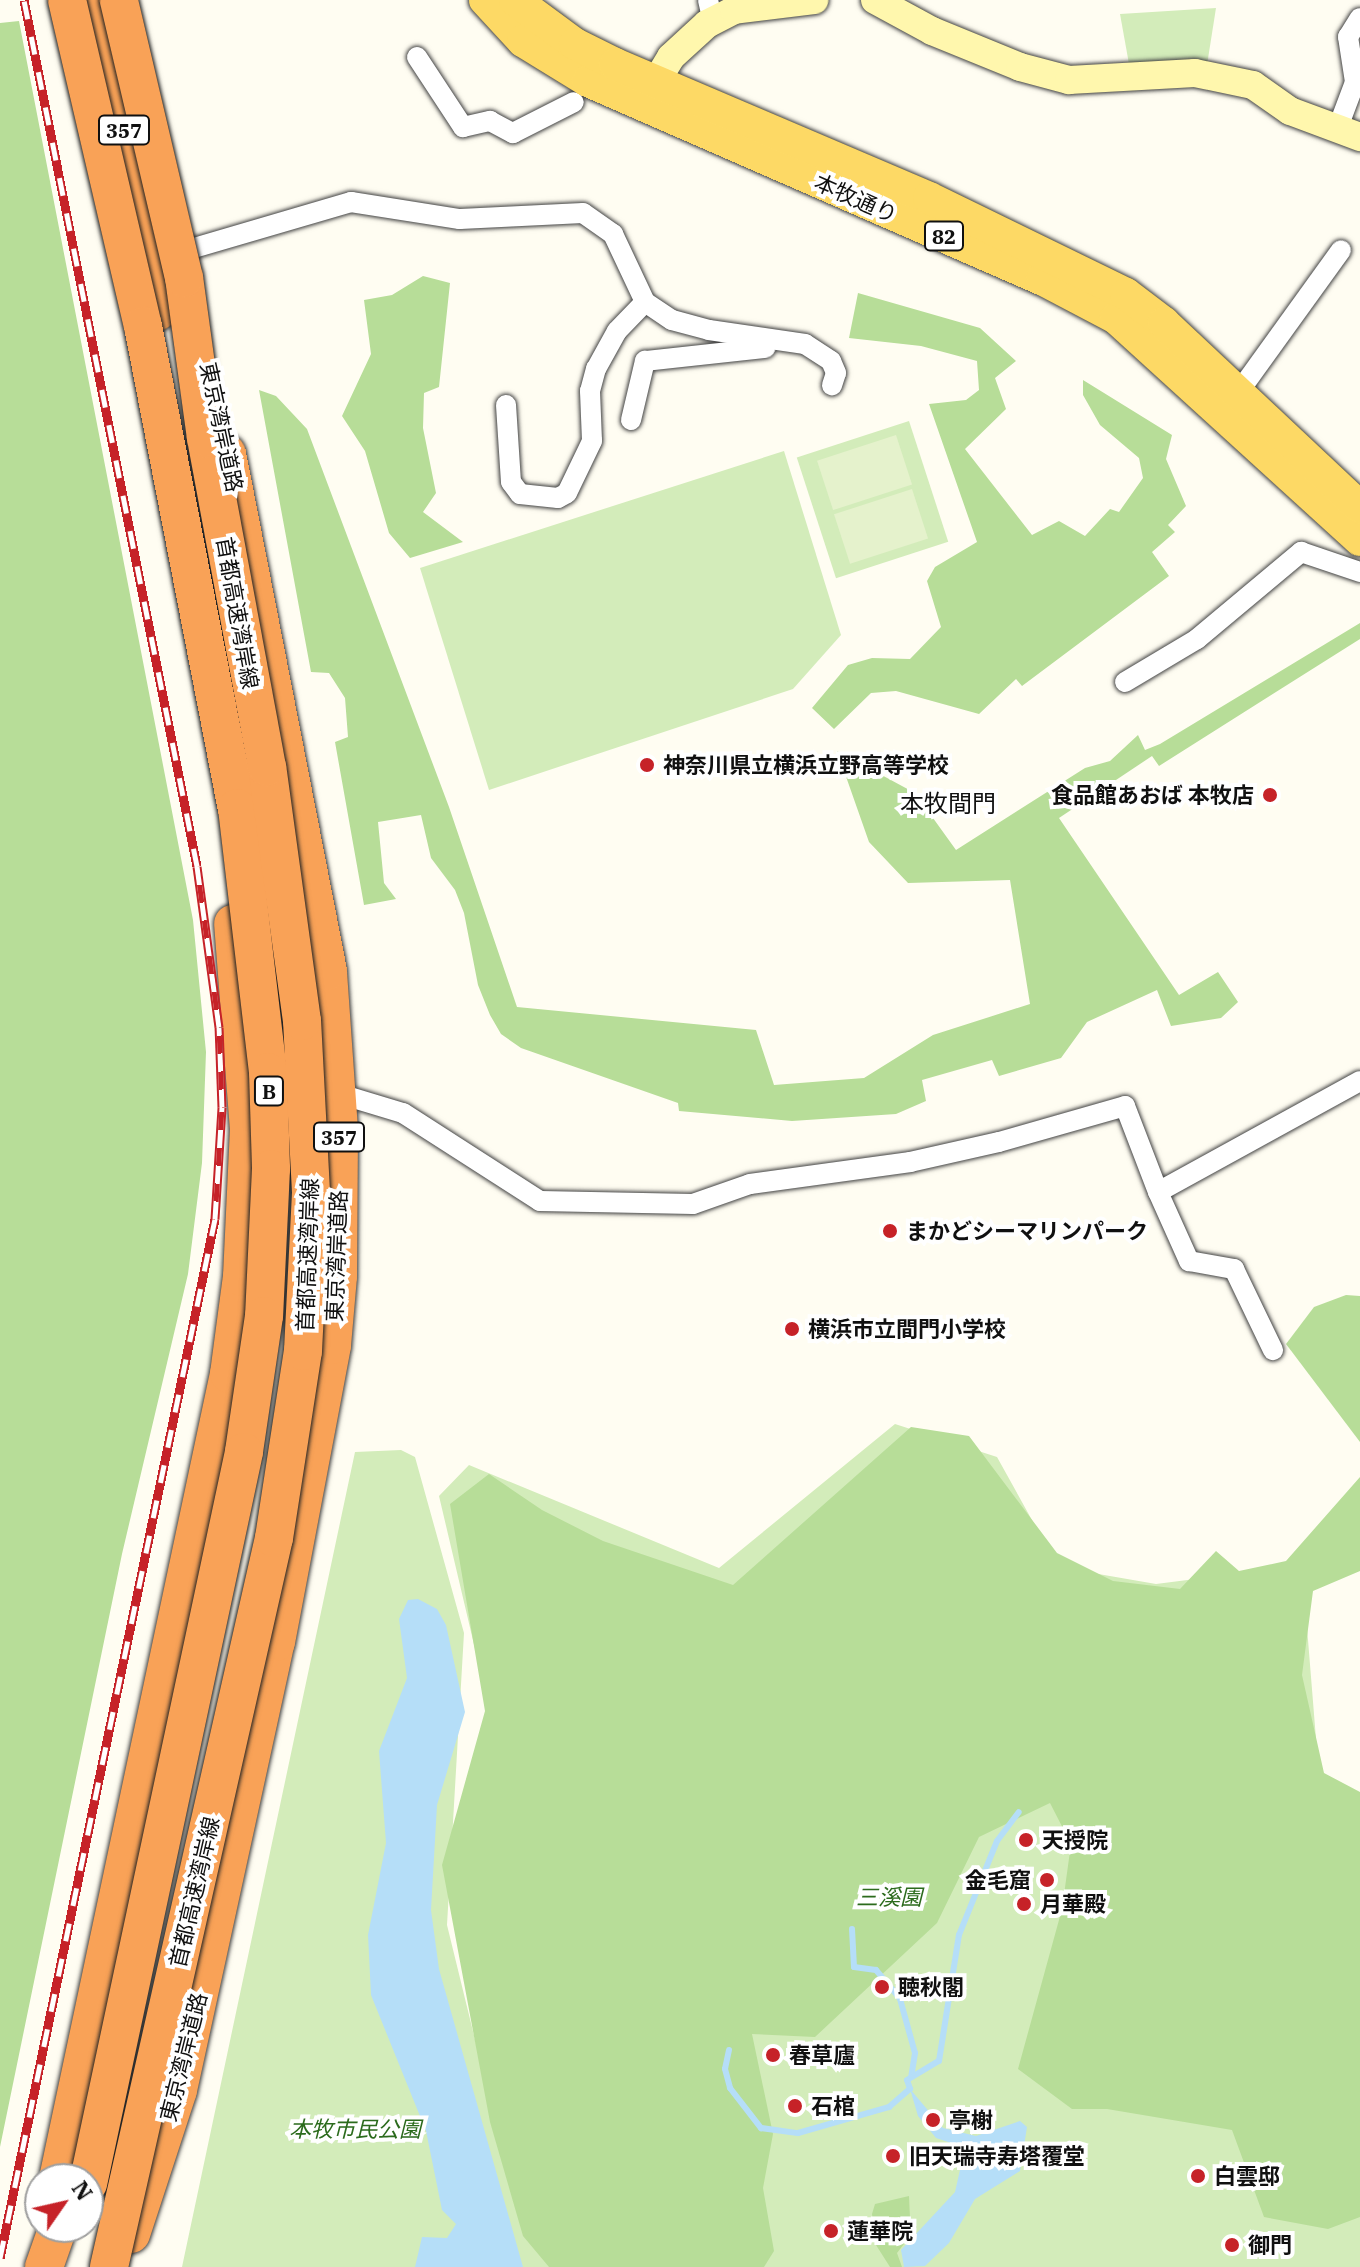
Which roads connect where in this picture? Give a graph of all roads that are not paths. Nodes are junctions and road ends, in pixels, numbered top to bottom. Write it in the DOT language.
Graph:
graph roads {
  1 [pos="67,0"];
  2 [pos="74,0"];
  3 [pos="100,0"];
  4 [pos="113,0"];
  5 [pos="119,0"];
  6 [pos="136,0"];
  7 [pos="485,0"];
  8 [pos="515,0"];
  9 [pos="814,0"];
  10 [pos="875,0"];
  11 [pos="710,10"];
  12 [pos="1360,18"];
  13 [pos="417,57"];
  14 [pos="648,93"];
  15 [pos="574,102"];
  16 [pos="1349,134"];
  17 [pos="1341,250"];
  18 [pos="185,252"];
  19 [pos="147,261"];
  20 [pos="645,302"];
  21 [pos="805,344"];
  22 [pos="832,385"];
  23 [pos="1238,393"];
  24 [pos="506,405"];
  25 [pos="631,420"];
  26 [pos="1360,507"];
  27 [pos="1360,540"];
  28 [pos="1360,572"];
  29 [pos="1125,682"];
  30 [pos="1360,1081"];
  31 [pos="245,1083"];
  32 [pos="337,1091"];
  33 [pos="1158,1192"];
  34 [pos="1273,1350"];
  35 [pos="77,2163"];
  36 [pos="78,2163"];
  37 [pos="79,2163"];
  38 [pos="46,2243"];
  39 [pos="52,2243"];
  40 [pos="75,2243"];
  41 [pos="42,2267"];
  42 [pos="70,2267"];
  43 [pos="114,2267"];
  1 -- 36 [label="highway, 首都高速湾岸線 / B, bridge"];
  2 -- 37 [label="highway, 357, bridge"];
  3 -- 19 [label="highway, 東京湾岸道路 / 357"];
  4 -- 43 [label="highway, 東京湾岸道路 / 357, bridge"];
  5 -- 43 [label="highway, 首都高速湾岸線 / B, bridge"];
  6 -- 18 [label="highway, 東京湾岸道路 / 357"];
  7 -- 14 [label="main road, 本牧通り / 82"];
  8 -- 14 [label="main road, 本牧通り / 82"];
  9 -- 11 [label="street"];
  10 -- 16 [label="street"];
  11 -- 14 [label="street"];
  12 -- 16 [label="street"];
  13 -- 15 [label="street"];
  14 -- 23 [label="main road, 本牧通り / 82"];
  14 -- 27 [label="main road, 本牧通り / 82"];
  17 -- 23 [label="street"];
  18 -- 19 [label="street"];
  18 -- 20 [label="street"];
  18 -- 32 [label="highway, 東京湾岸道路 / 357"];
  19 -- 31 [label="highway, 東京湾岸道路 / 357"];
  20 -- 21 [label="street"];
  20 -- 24 [label="street"];
  21 -- 22 [label="street"];
  21 -- 25 [label="street"];
  23 -- 26 [label="main road, 本牧通り / 82"];
  28 -- 29 [label="street"];
  30 -- 33 [label="street"];
  31 -- 32 [label="street"];
  31 -- 35 [label="highway, 東京湾岸道路 / 357"];
  32 -- 33 [label="street"];
  32 -- 43 [label="highway, 東京湾岸道路 / 357"];
  33 -- 34 [label="street"];
  38 -- 41 [label="highway"];
  39 -- 41 [label="highway"];
  40 -- 42 [label="highway"];
}
